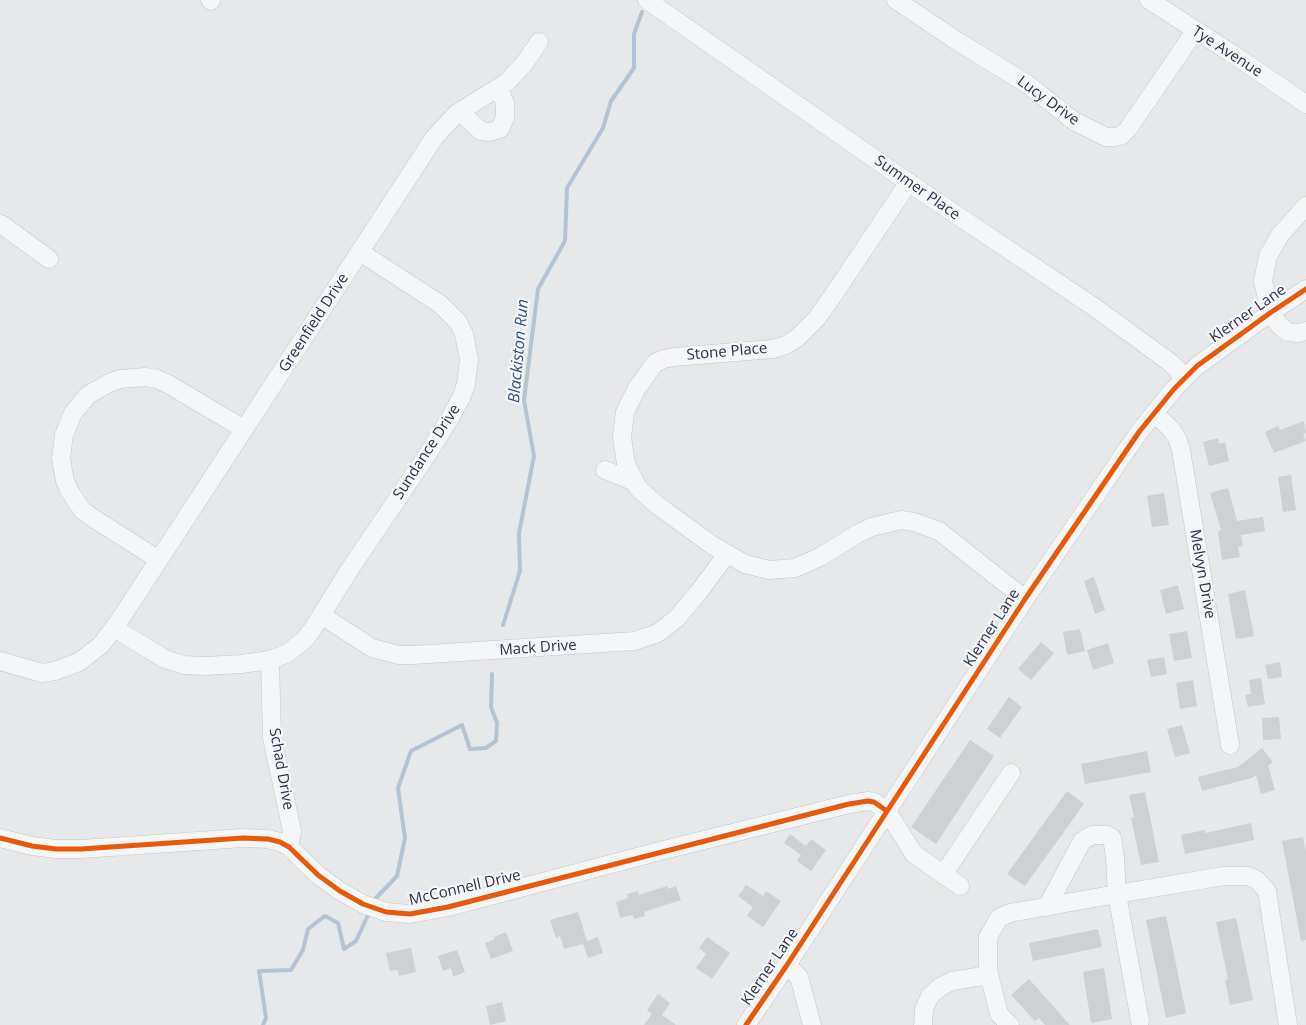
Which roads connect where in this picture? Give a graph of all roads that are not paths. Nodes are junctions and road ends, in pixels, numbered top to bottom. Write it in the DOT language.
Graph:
graph roads {
  1 [pos="647,0"];
  2 [pos="896,0"];
  3 [pos="1148,0"];
  4 [pos="1195,31"];
  5 [pos="539,42"];
  6 [pos="498,88"];
  7 [pos="1306,104"];
  8 [pos="460,112"];
  9 [pos="910,182"];
  10 [pos="1306,206"];
  11 [pos="0,225"];
  12 [pos="360,252"];
  13 [pos="49,260"];
  14 [pos="1306,288"];
  15 [pos="1270,313"];
  16 [pos="1306,331"];
  17 [pos="1186,378"];
  18 [pos="1154,413"];
  19 [pos="244,430"];
  20 [pos="605,470"];
  21 [pos="635,482"];
  22 [pos="727,554"];
  23 [pos="159,560"];
  24 [pos="1025,599"];
  25 [pos="321,616"];
  26 [pos="114,628"];
  27 [pos="270,660"];
  28 [pos="0,662"];
  29 [pos="1230,744"];
  30 [pos="1011,774"];
  31 [pos="887,811"];
  32 [pos="0,838"];
  33 [pos="289,848"];
  34 [pos="943,875"];
  35 [pos="960,886"];
  36 [pos="1117,894"];
  37 [pos="1046,907"];
  38 [pos="787,965"];
  39 [pos="989,975"];
  40 [pos="1140,1022"];
  41 [pos="746,1025"];
  42 [pos="812,1025"];
  43 [pos="923,1025"];
  44 [pos="1010,1025"];
  45 [pos="1288,1025"];
  1 -- 9 [label="street, Summer Place"];
  2 -- 4 [label="street, Lucy Drive"];
  3 -- 4 [label="street, Tye Avenue"];
  4 -- 7 [label="street, Tye Avenue"];
  5 -- 6 [label="street, Greenfield Drive"];
  6 -- 8 [label="street, Greenfield Drive"];
  6 -- 8 [label="street"];
  8 -- 12 [label="street, Greenfield Drive"];
  9 -- 17 [label="street, Summer Place"];
  9 -- 21 [label="street, Stone Place"];
  10 -- 15 [label="street, Klerner Lane"];
  11 -- 13 [label="street"];
  12 -- 19 [label="street, Greenfield Drive"];
  12 -- 25 [label="street, Sundance Drive"];
  14 -- 15 [label="street, Klerner Lane"];
  15 -- 16 [label="street"];
  15 -- 17 [label="street, Klerner Lane"];
  17 -- 18 [label="street, Klerner Lane"];
  18 -- 24 [label="street, Klerner Lane"];
  18 -- 29 [label="street, Melvyn Drive"];
  19 -- 23 [label="street, Greenfield Drive"];
  19 -- 23 [label="street"];
  20 -- 21 [label="street, Stone Place"];
  21 -- 22 [label="street, Stone Place"];
  22 -- 24 [label="street, Stone Place"];
  22 -- 25 [label="street, Mack Drive"];
  23 -- 26 [label="street, Greenfield Drive"];
  24 -- 31 [label="street, Klerner Lane"];
  25 -- 27 [label="street, Sundance Drive"];
  26 -- 27 [label="street"];
  26 -- 28 [label="street, Greenfield Drive"];
  27 -- 33 [label="street, Schad Drive"];
  30 -- 34 [label="street"];
  31 -- 33 [label="street, McConnell Drive"];
  31 -- 34 [label="street"];
  31 -- 38 [label="street, Klerner Lane"];
  32 -- 33 [label="street, McConnell Drive"];
  34 -- 35 [label="street"];
  36 -- 37 [label="street"];
  36 -- 37 [label="street"];
  36 -- 40 [label="street"];
  36 -- 45 [label="street"];
  37 -- 39 [label="street"];
  38 -- 41 [label="street, Klerner Lane"];
  38 -- 42 [label="street"];
  39 -- 43 [label="street"];
  39 -- 44 [label="street"];
}
